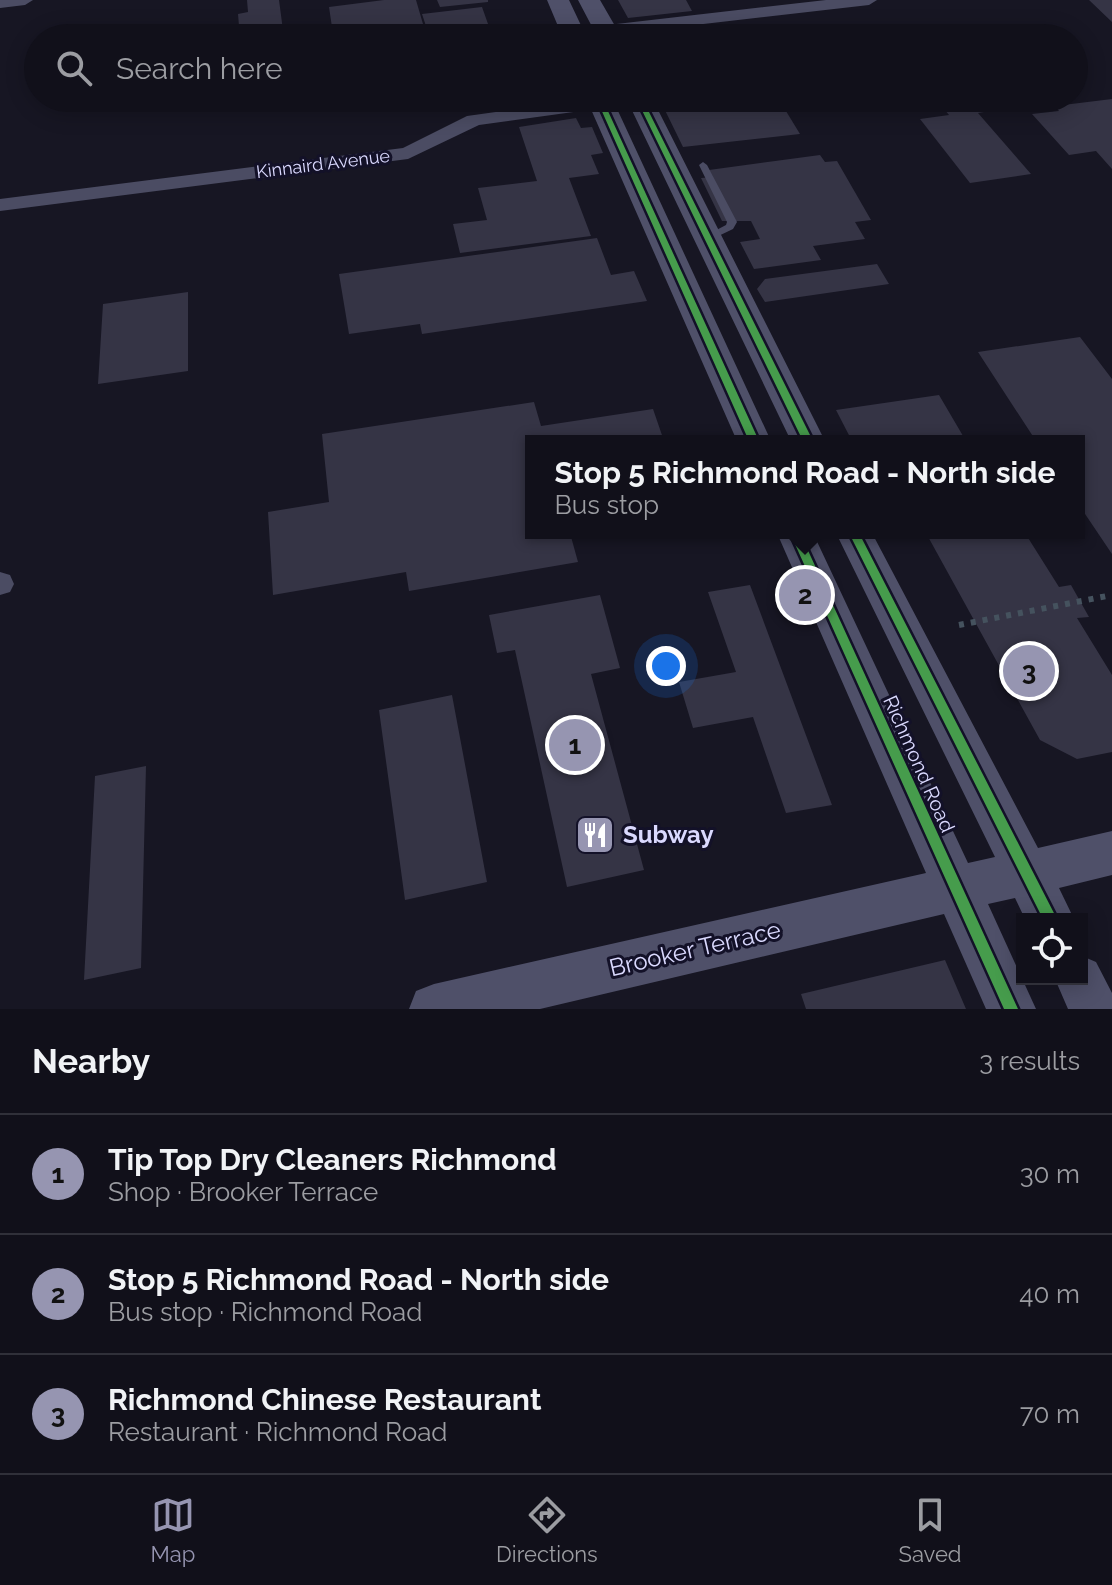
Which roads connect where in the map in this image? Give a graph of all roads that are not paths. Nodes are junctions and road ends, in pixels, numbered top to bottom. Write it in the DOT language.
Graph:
graph roads {
  1 [pos="25,0"];
  2 [pos="558,0"];
  3 [pos="589,0"];
  4 [pos="869,0"];
  5 [pos="0,3"];
  6 [pos="569,24"];
  7 [pos="602,24"];
  8 [pos="685,24"];
  9 [pos="524,112"];
  10 [pos="605,112"];
  11 [pos="646,112"];
  12 [pos="703,165"];
  13 [pos="0,205"];
  14 [pos="707,238"];
  15 [pos="751,435"];
  16 [pos="805,435"];
  17 [pos="798,539"];
  18 [pos="857,539"];
  19 [pos="1112,853"];
  20 [pos="1027,873"];
  21 [pos="956,889"];
  22 [pos="1047,913"];
  23 [pos="1082,985"];
  24 [pos="434,1009"];
  25 [pos="1011,1009"];
  26 [pos="1094,1009"];
  1 -- 5 [label="street"];
  2 -- 6 [label="main road"];
  3 -- 7 [label="main road"];
  4 -- 8 [label="street"];
  9 -- 13 [label="street, Kinnaird Avenue"];
  10 -- 15 [label="main road"];
  11 -- 14 [label="main road"];
  12 -- 14 [label="lane"];
  14 -- 16 [label="main road"];
  17 -- 21 [label="main road, Richmond Road"];
  18 -- 20 [label="main road"];
  19 -- 20 [label="main road, Brooker Terrace"];
  20 -- 21 [label="main road, Brooker Terrace"];
  20 -- 22 [label="main road"];
  21 -- 24 [label="main road, Brooker Terrace"];
  21 -- 25 [label="main road, Richmond Road"];
  23 -- 26 [label="main road"];
}
